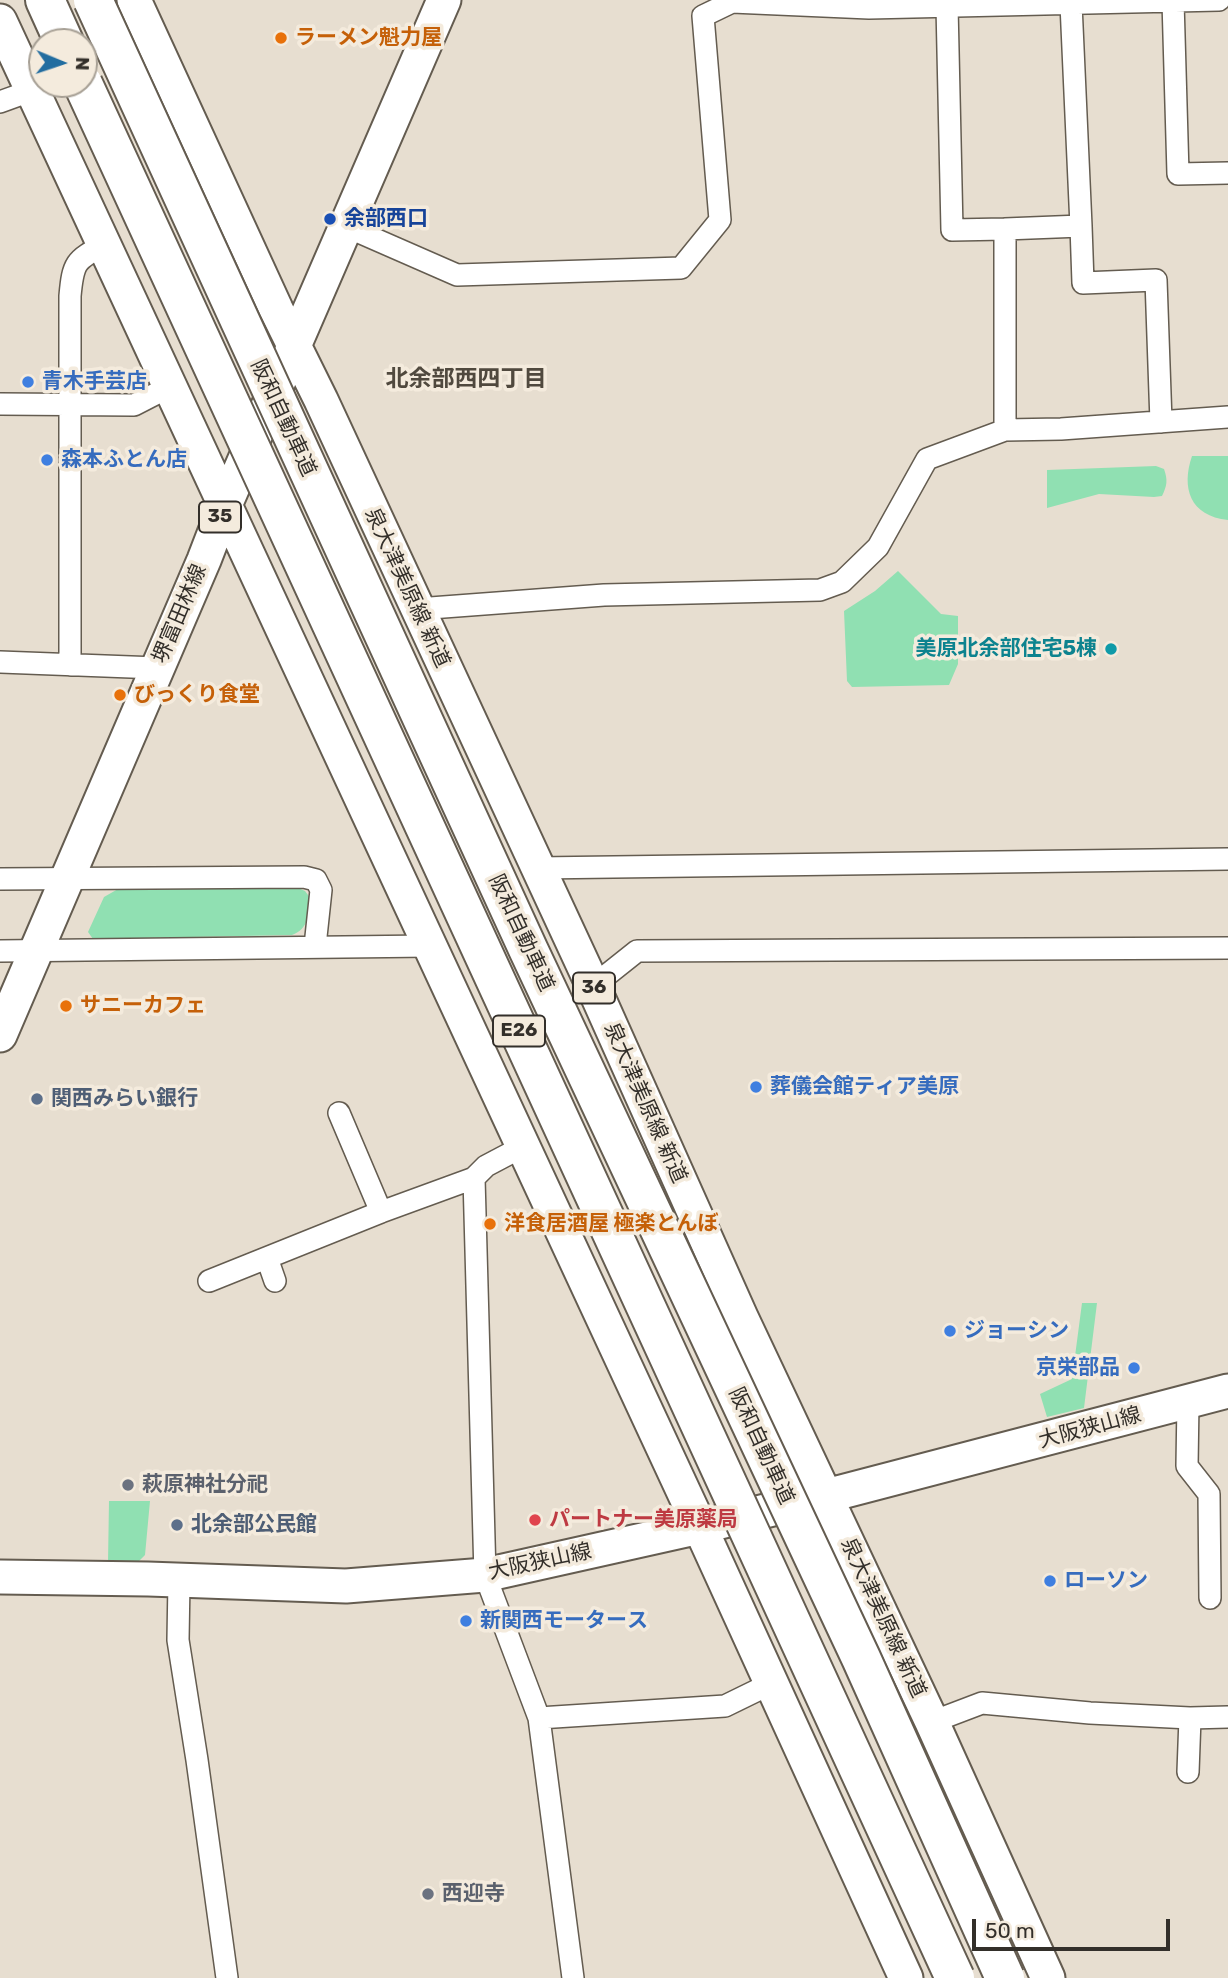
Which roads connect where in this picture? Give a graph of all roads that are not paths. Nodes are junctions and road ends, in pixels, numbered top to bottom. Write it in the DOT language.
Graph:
graph roads {
  1 [pos="45,0"];
  2 [pos="93,0"];
  3 [pos="134,0"];
  4 [pos="444,0"];
  5 [pos="1209,0"];
  6 [pos="1219,0"];
  7 [pos="732,1"];
  8 [pos="1173,1"];
  9 [pos="1071,4"];
  10 [pos="947,6"];
  11 [pos="0,20"];
  12 [pos="58,28"];
  13 [pos="159,56"];
  14 [pos="28,63"];
  15 [pos="98,72"];
  16 [pos="28,92"];
  17 [pos="48,98"];
  18 [pos="89,98"];
  19 [pos="0,102"];
  20 [pos="1228,173"];
  21 [pos="345,226"];
  22 [pos="1081,226"];
  23 [pos="1005,229"];
  24 [pos="104,245"];
  25 [pos="294,347"];
  26 [pos="169,387"];
  27 [pos="0,404"];
  28 [pos="68,404"];
  29 [pos="1228,417"];
  30 [pos="1161,422"];
  31 [pos="1005,430"];
  32 [pos="226,503"];
  33 [pos="417,610"];
  34 [pos="0,662"];
  35 [pos="69,665"];
  36 [pos="157,668"];
  37 [pos="1228,859"];
  38 [pos="537,868"];
  39 [pos="68,878"];
  40 [pos="0,879"];
  41 [pos="315,946"];
  42 [pos="430,946"];
  43 [pos="1228,948"];
  44 [pos="38,950"];
  45 [pos="0,951"];
  46 [pos="593,986"];
  47 [pos="0,1035"];
  48 [pos="339,1112"];
  49 [pos="522,1147"];
  50 [pos="474,1178"];
  51 [pos="381,1212"];
  52 [pos="267,1258"];
  53 [pos="209,1281"];
  54 [pos="275,1281"];
  55 [pos="1228,1391"];
  56 [pos="1188,1402"];
  57 [pos="826,1496"];
  58 [pos="1219,1523"];
  59 [pos="700,1527"];
  60 [pos="485,1575"];
  61 [pos="0,1577"];
  62 [pos="179,1581"];
  63 [pos="1210,1598"];
  64 [pos="770,1684"];
  65 [pos="1228,1717"];
  66 [pos="539,1718"];
  67 [pos="1190,1718"];
  68 [pos="932,1722"];
  69 [pos="1188,1772"];
  70 [pos="227,1978"];
  71 [pos="573,1978"];
  72 [pos="906,1978"];
  73 [pos="956,1978"];
  74 [pos="1005,1978"];
  75 [pos="1048,1978"];
  1 -- 12 [label="highway"];
  2 -- 74 [label="highway, 阪和自動車道 / E26, bridge"];
  3 -- 13 [label="main road, 泉大津美原線 新道 / 36"];
  4 -- 21 [label="main road, 堺富田林線 / 35"];
  5 -- 6 [label="street"];
  5 -- 8 [label="street"];
  7 -- 10 [label="street"];
  7 -- 21 [label="street"];
  8 -- 9 [label="street"];
  8 -- 20 [label="street"];
  9 -- 10 [label="street"];
  9 -- 22 [label="street"];
  10 -- 23 [label="street"];
  11 -- 14 [label="main road"];
  13 -- 15 [label="main road"];
  13 -- 25 [label="main road, 泉大津美原線 新道 / 36"];
  16 -- 19 [label="street"];
  17 -- 24 [label="main road"];
  18 -- 73 [label="highway, 阪和自動車道 / E26, bridge"];
  21 -- 25 [label="main road, 堺富田林線 / 35"];
  22 -- 23 [label="street"];
  22 -- 30 [label="street"];
  23 -- 31 [label="street"];
  24 -- 26 [label="main road"];
  24 -- 28 [label="street"];
  25 -- 32 [label="main road, 堺富田林線 / 35"];
  25 -- 33 [label="main road, 泉大津美原線 新道 / 36"];
  26 -- 28 [label="street"];
  26 -- 32 [label="main road"];
  27 -- 28 [label="street"];
  28 -- 35 [label="street"];
  29 -- 30 [label="street"];
  30 -- 31 [label="street"];
  31 -- 33 [label="street"];
  32 -- 36 [label="main road, 堺富田林線 / 35"];
  32 -- 42 [label="main road"];
  33 -- 38 [label="main road, 泉大津美原線 新道 / 36"];
  34 -- 35 [label="street"];
  35 -- 36 [label="street"];
  36 -- 39 [label="main road, 堺富田林線 / 35"];
  37 -- 38 [label="street"];
  38 -- 46 [label="main road, 泉大津美原線 新道 / 36"];
  39 -- 40 [label="street"];
  39 -- 41 [label="street"];
  39 -- 44 [label="main road, 堺富田林線 / 35"];
  41 -- 42 [label="street"];
  41 -- 44 [label="street"];
  42 -- 49 [label="main road"];
  43 -- 46 [label="street"];
  44 -- 45 [label="street"];
  44 -- 47 [label="main road, 堺富田林線 / 35"];
  46 -- 57 [label="main road, 泉大津美原線 新道 / 36"];
  48 -- 51 [label="street"];
  49 -- 50 [label="street"];
  49 -- 59 [label="main road"];
  50 -- 51 [label="street"];
  50 -- 60 [label="street"];
  51 -- 52 [label="street"];
  52 -- 53 [label="street"];
  52 -- 54 [label="street"];
  55 -- 56 [label="main road, 大阪狭山線"];
  56 -- 57 [label="main road, 大阪狭山線"];
  56 -- 58 [label="street"];
  57 -- 59 [label="main road, 大阪狭山線"];
  57 -- 68 [label="main road, 泉大津美原線 新道 / 36"];
  58 -- 63 [label="street"];
  59 -- 60 [label="main road, 大阪狭山線"];
  59 -- 64 [label="main road"];
  60 -- 62 [label="main road, 大阪狭山線"];
  60 -- 66 [label="street"];
  61 -- 62 [label="main road, 大阪狭山線"];
  62 -- 70 [label="street"];
  64 -- 66 [label="street"];
  64 -- 72 [label="main road"];
  65 -- 67 [label="street"];
  66 -- 71 [label="street"];
  67 -- 68 [label="street"];
  67 -- 69 [label="street"];
  68 -- 75 [label="main road, 泉大津美原線 新道 / 36"];
}
